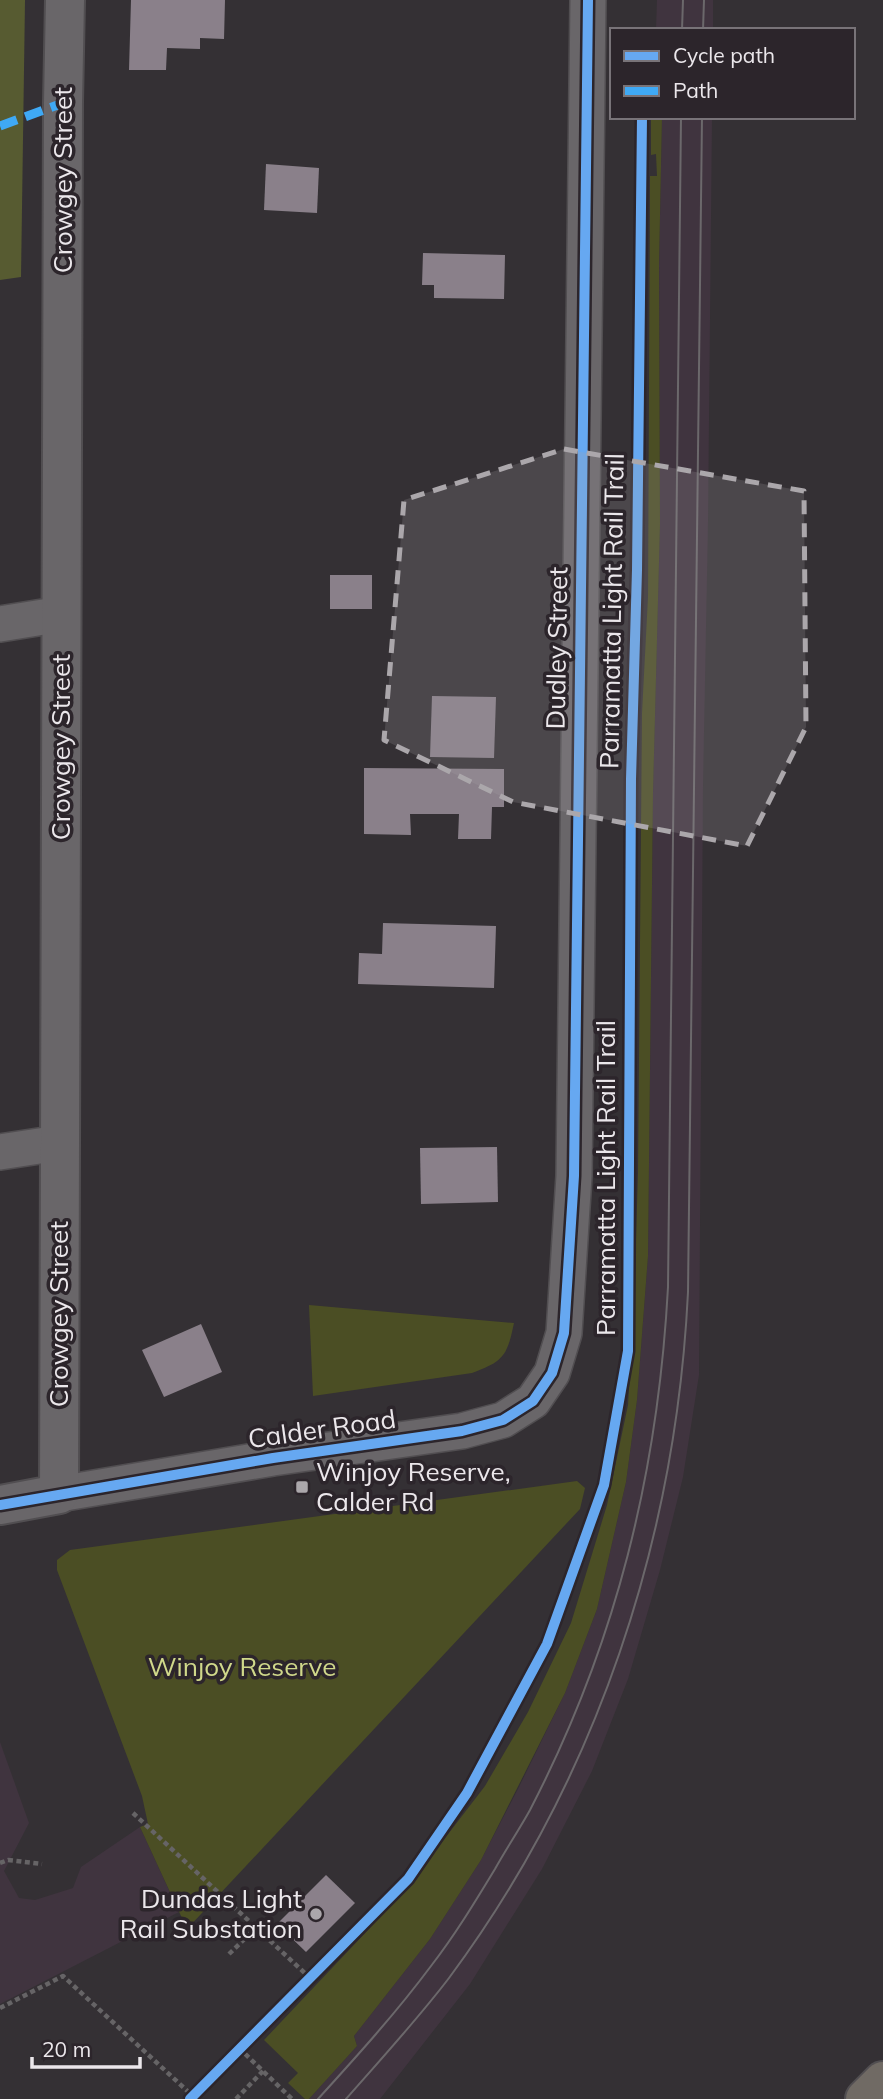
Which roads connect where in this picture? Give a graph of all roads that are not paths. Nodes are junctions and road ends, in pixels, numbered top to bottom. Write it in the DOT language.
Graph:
graph roads {
  1 [pos="65,0"];
  2 [pos="588,0"];
  3 [pos="62,614"];
  4 [pos="0,624"];
  5 [pos="59,1143"];
  6 [pos="0,1152"];
  7 [pos="567,1296"];
  8 [pos="59,1494"];
  9 [pos="0,1504"];
  10 [pos="883,2081"];
  11 [pos="865,2099"];
  1 -- 3 [label="street, Crowgey Street"];
  2 -- 7 [label="street, Dudley Street"];
  3 -- 4 [label="street"];
  3 -- 5 [label="street, Crowgey Street"];
  5 -- 6 [label="street"];
  5 -- 8 [label="street, Crowgey Street"];
  7 -- 8 [label="street, Calder Road"];
  8 -- 9 [label="street, Calder Road"];
  10 -- 11 [label="main road"];
}
